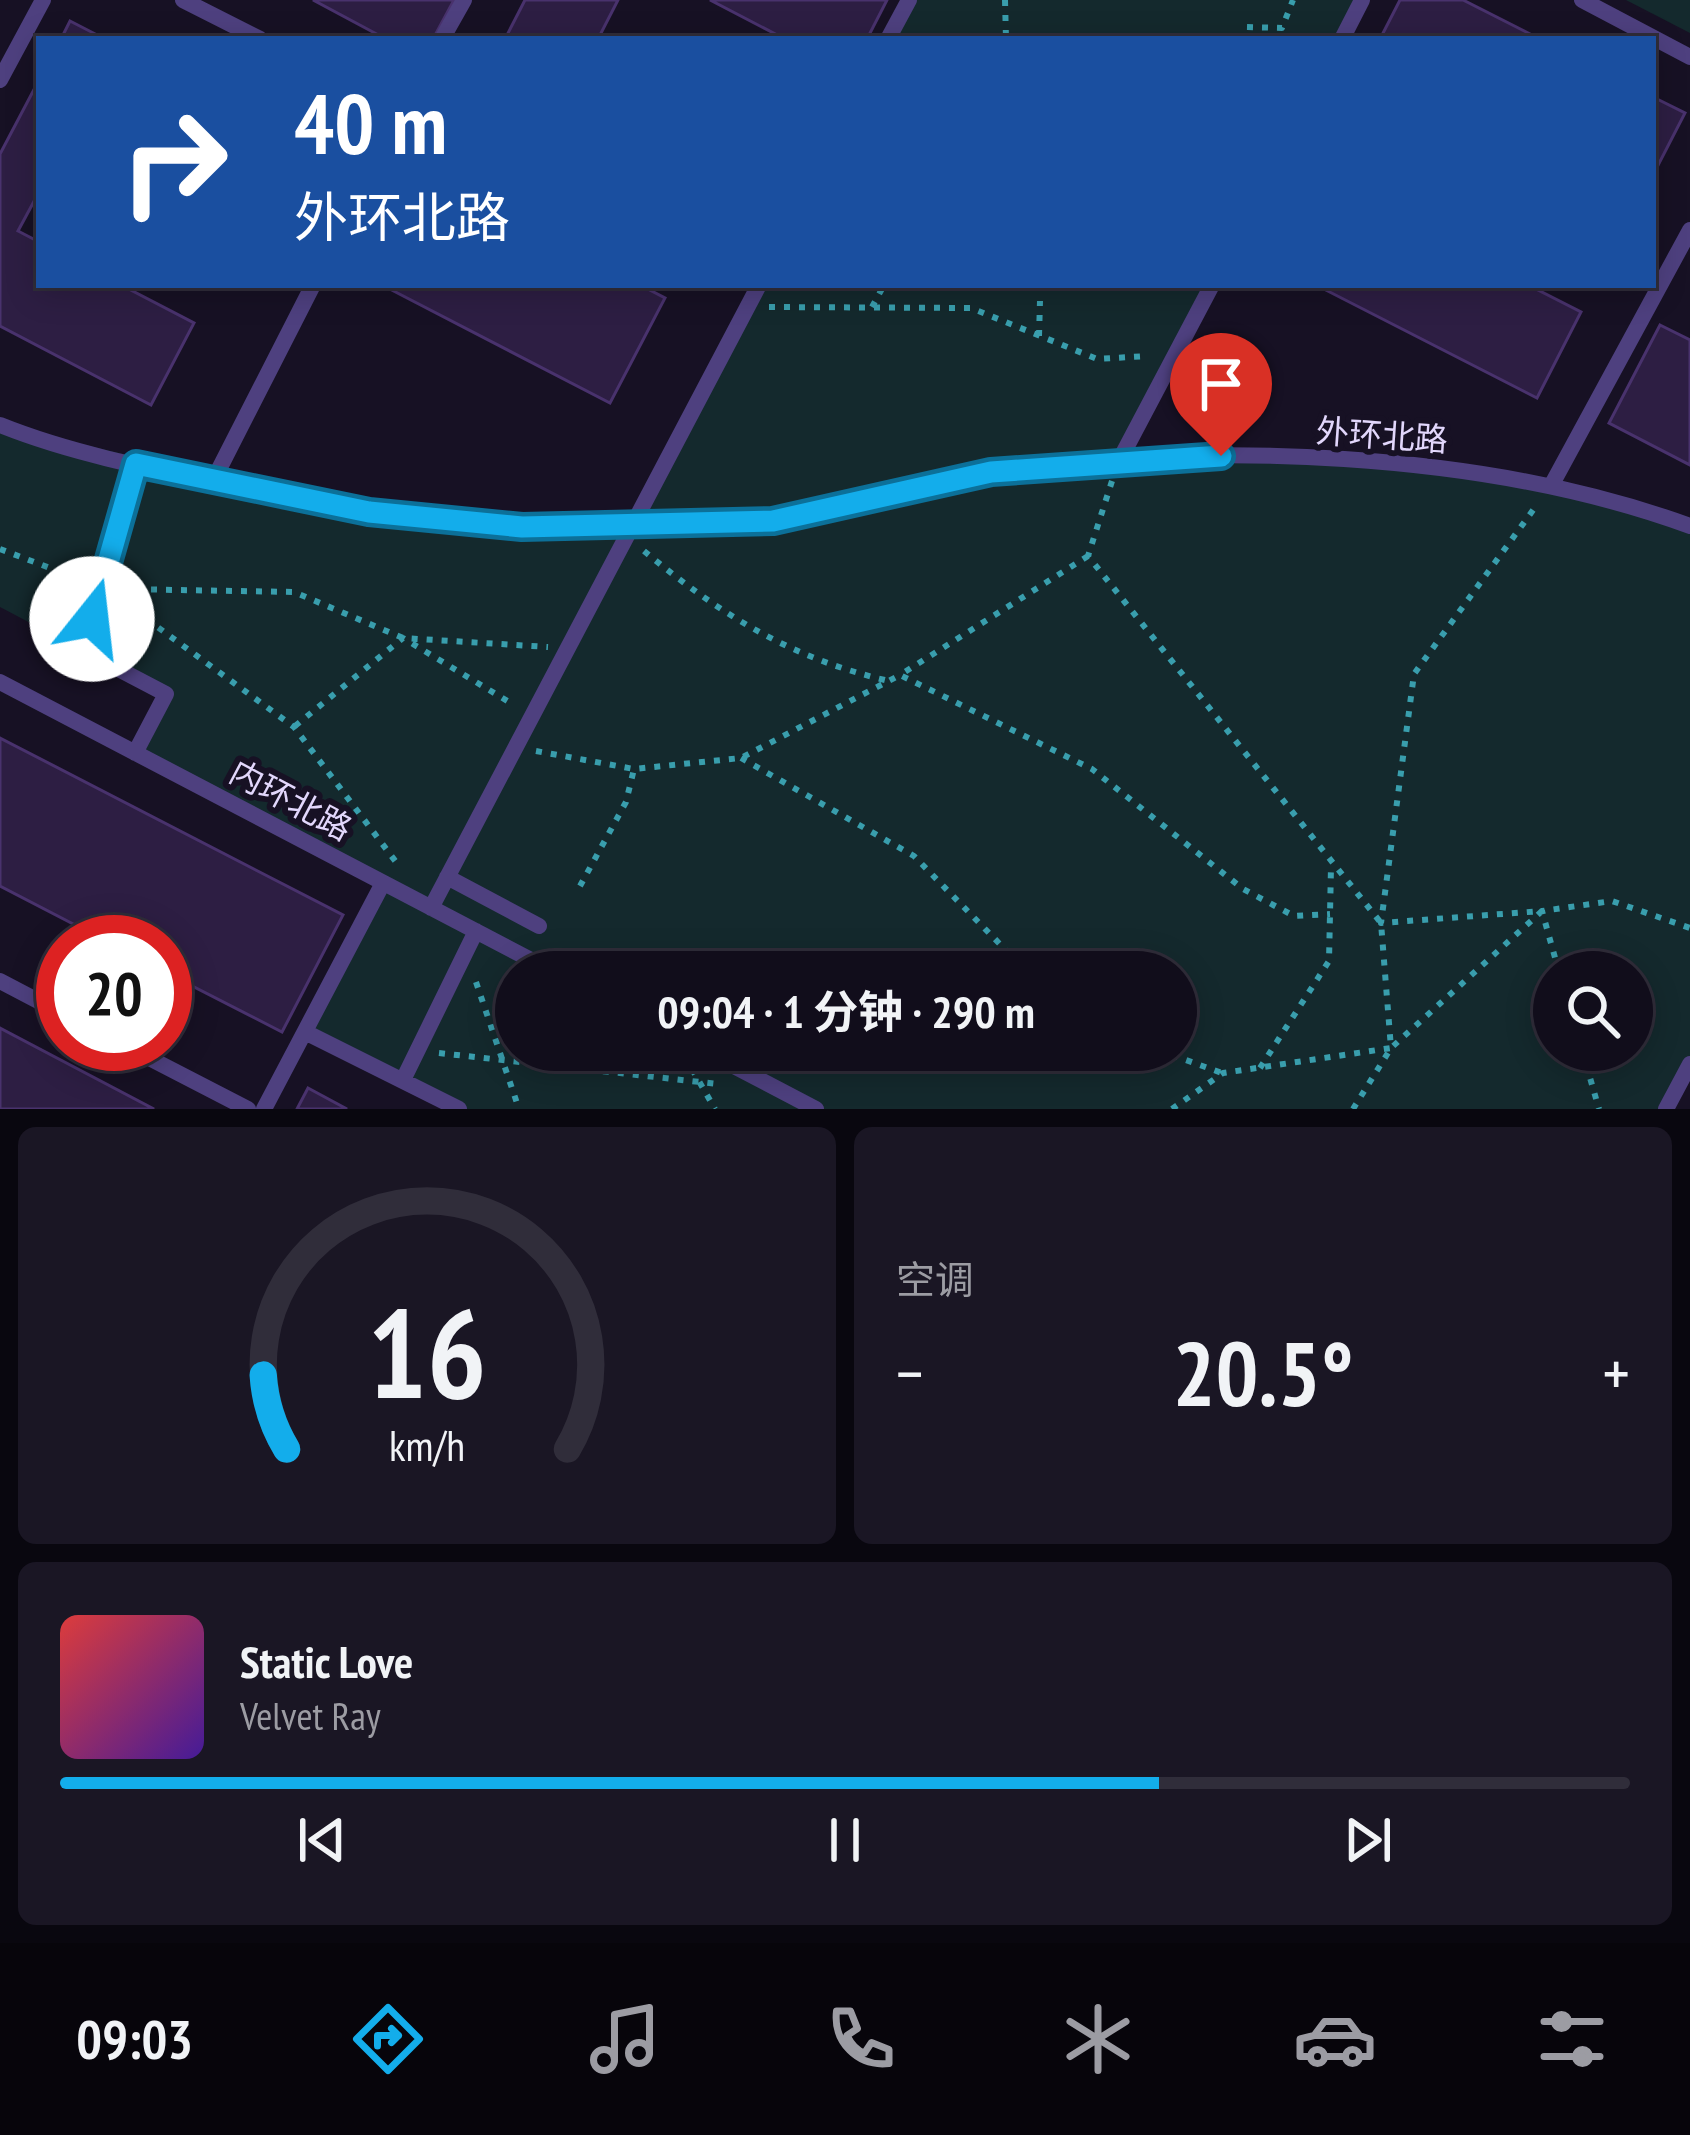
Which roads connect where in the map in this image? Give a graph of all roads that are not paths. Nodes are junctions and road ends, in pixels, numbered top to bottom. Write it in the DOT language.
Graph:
graph roads {
  1 [pos="43,0"];
  2 [pos="183,0"];
  3 [pos="464,0"];
  4 [pos="909,0"];
  5 [pos="1362,0"];
  6 [pos="1582,0"];
  7 [pos="254,36"];
  8 [pos="444,36"];
  9 [pos="890,36"];
  10 [pos="1344,36"];
  11 [pos="1650,36"];
  12 [pos="1656,39"];
  13 [pos="1690,57"];
  14 [pos="0,80"];
  15 [pos="1690,230"];
  16 [pos="311,288"];
  17 [pos="1210,288"];
  18 [pos="751,292"];
  19 [pos="0,425"];
  20 [pos="1118,463"];
  21 [pos="136,464"];
  22 [pos="213,481"];
  23 [pos="1551,486"];
  24 [pos="1690,526"];
  25 [pos="631,531"];
  26 [pos="0,682"];
  27 [pos="135,753"];
  28 [pos="447,878"];
  29 [pos="383,883"];
  30 [pos="431,908"];
  31 [pos="539,926"];
  32 [pos="476,931"];
  33 [pos="514,951"];
  34 [pos="0,981"];
  35 [pos="36,1000"];
  36 [pos="305,1032"];
  37 [pos="1690,1064"];
  38 [pos="174,1071"];
  39 [pos="743,1071"];
  40 [pos="403,1080"];
  41 [pos="248,1109"];
  42 [pos="264,1109"];
  43 [pos="459,1109"];
  44 [pos="816,1109"];
  45 [pos="1666,1109"];
  1 -- 14 [label="lane"];
  2 -- 7 [label="lane"];
  3 -- 8 [label="lane"];
  4 -- 9 [label="lane"];
  5 -- 10 [label="lane"];
  6 -- 11 [label="lane"];
  12 -- 13 [label="lane"];
  15 -- 23 [label="lane"];
  16 -- 22 [label="lane"];
  17 -- 20 [label="lane"];
  18 -- 25 [label="lane"];
  19 -- 21 [label="lane, 外环北路"];
  20 -- 23 [label="lane, 外环北路"];
  20 -- 25 [label="lane, 外环北路"];
  21 -- 22 [label="lane, 外环北路"];
  21 -- 27 [label="lane"];
  22 -- 25 [label="lane, 外环北路"];
  23 -- 24 [label="lane, 外环北路"];
  25 -- 28 [label="lane"];
  26 -- 27 [label="lane, 内环北路"];
  27 -- 29 [label="lane, 内环北路"];
  28 -- 30 [label="lane"];
  28 -- 31 [label="lane"];
  29 -- 30 [label="lane, 内环北路"];
  29 -- 36 [label="lane"];
  30 -- 32 [label="lane, 内环北路"];
  32 -- 33 [label="lane, 内环北路"];
  32 -- 40 [label="lane"];
  34 -- 35 [label="lane"];
  36 -- 40 [label="lane"];
  36 -- 42 [label="lane"];
  37 -- 45 [label="lane"];
  38 -- 41 [label="lane"];
  39 -- 44 [label="lane"];
  40 -- 43 [label="lane"];
}
